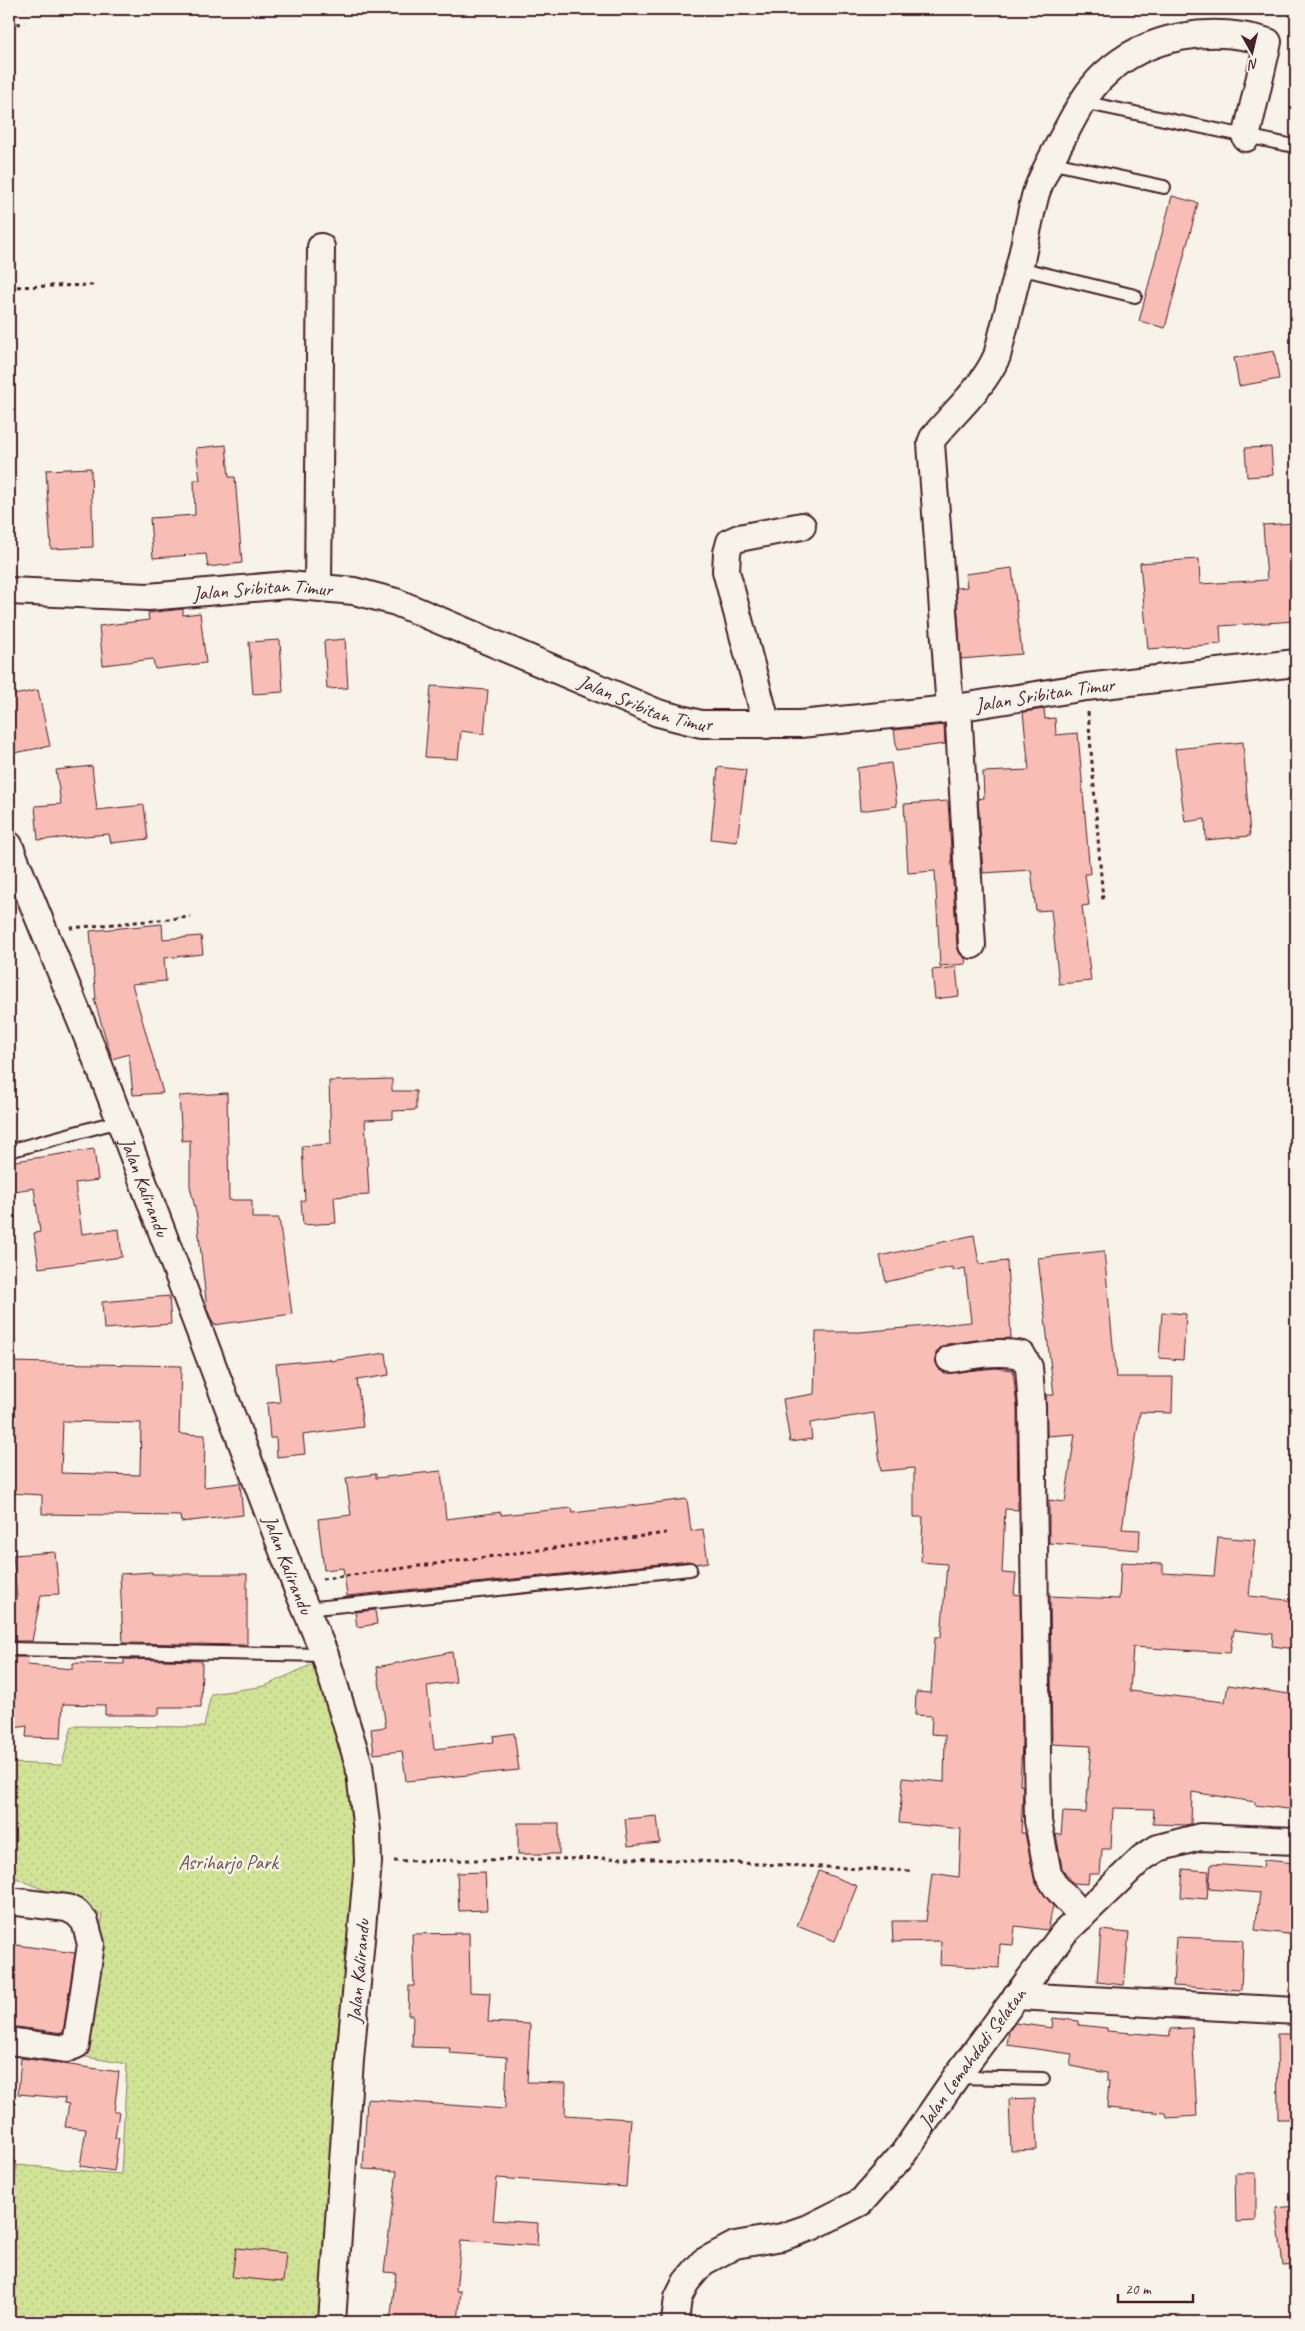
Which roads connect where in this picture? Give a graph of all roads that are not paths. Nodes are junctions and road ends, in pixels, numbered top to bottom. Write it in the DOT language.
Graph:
graph roads {
  1 [pos="1082,102"];
  2 [pos="1246,138"];
  3 [pos="1294,146"];
  4 [pos="1049,162"];
  5 [pos="1164,187"];
  6 [pos="321,247"];
  7 [pos="1019,268"];
  8 [pos="1135,296"];
  9 [pos="802,526"];
  10 [pos="318,587"];
  11 [pos="9,591"];
  12 [pos="1296,664"];
  13 [pos="954,709"];
  14 [pos="767,724"];
  15 [pos="9,845"];
  16 [pos="972,945"];
  17 [pos="119,1121"];
  18 [pos="9,1151"];
  19 [pos="950,1359"];
  20 [pos="690,1570"];
  21 [pos="306,1609"];
  22 [pos="9,1649"];
  23 [pos="325,1655"];
  24 [pos="1296,1841"];
  25 [pos="9,1901"];
  26 [pos="1082,1916"];
  27 [pos="1016,1996"];
  28 [pos="1296,2011"];
  29 [pos="9,2041"];
  30 [pos="956,2077"];
  31 [pos="1043,2079"];
  32 [pos="332,2322"];
  33 [pos="674,2322"];
  1 -- 2 [label="lane"];
  1 -- 2 [label="street"];
  1 -- 4 [label="street"];
  2 -- 3 [label="lane"];
  4 -- 5 [label="lane"];
  4 -- 7 [label="street"];
  6 -- 10 [label="street"];
  7 -- 8 [label="lane"];
  7 -- 13 [label="street"];
  9 -- 14 [label="street"];
  10 -- 11 [label="street, Jalan Sribitan Timur"];
  10 -- 14 [label="street, Jalan Sribitan Timur"];
  12 -- 13 [label="street, Jalan Sribitan Timur"];
  13 -- 14 [label="street, Jalan Sribitan Timur"];
  13 -- 16 [label="street"];
  15 -- 17 [label="street, Jalan Kalirandu"];
  17 -- 18 [label="lane"];
  17 -- 21 [label="street, Jalan Kalirandu"];
  19 -- 26 [label="street"];
  20 -- 21 [label="lane"];
  21 -- 23 [label="street, Jalan Kalirandu"];
  22 -- 23 [label="lane"];
  23 -- 32 [label="street, Jalan Kalirandu"];
  24 -- 26 [label="street, Jalan Lemahdadi Selatan"];
  25 -- 29 [label="street"];
  26 -- 27 [label="street, Jalan Lemahdadi Selatan"];
  27 -- 28 [label="street"];
  27 -- 30 [label="street, Jalan Lemahdadi Selatan"];
  30 -- 31 [label="lane"];
  30 -- 33 [label="street, Jalan Lemahdadi Selatan"];
}
